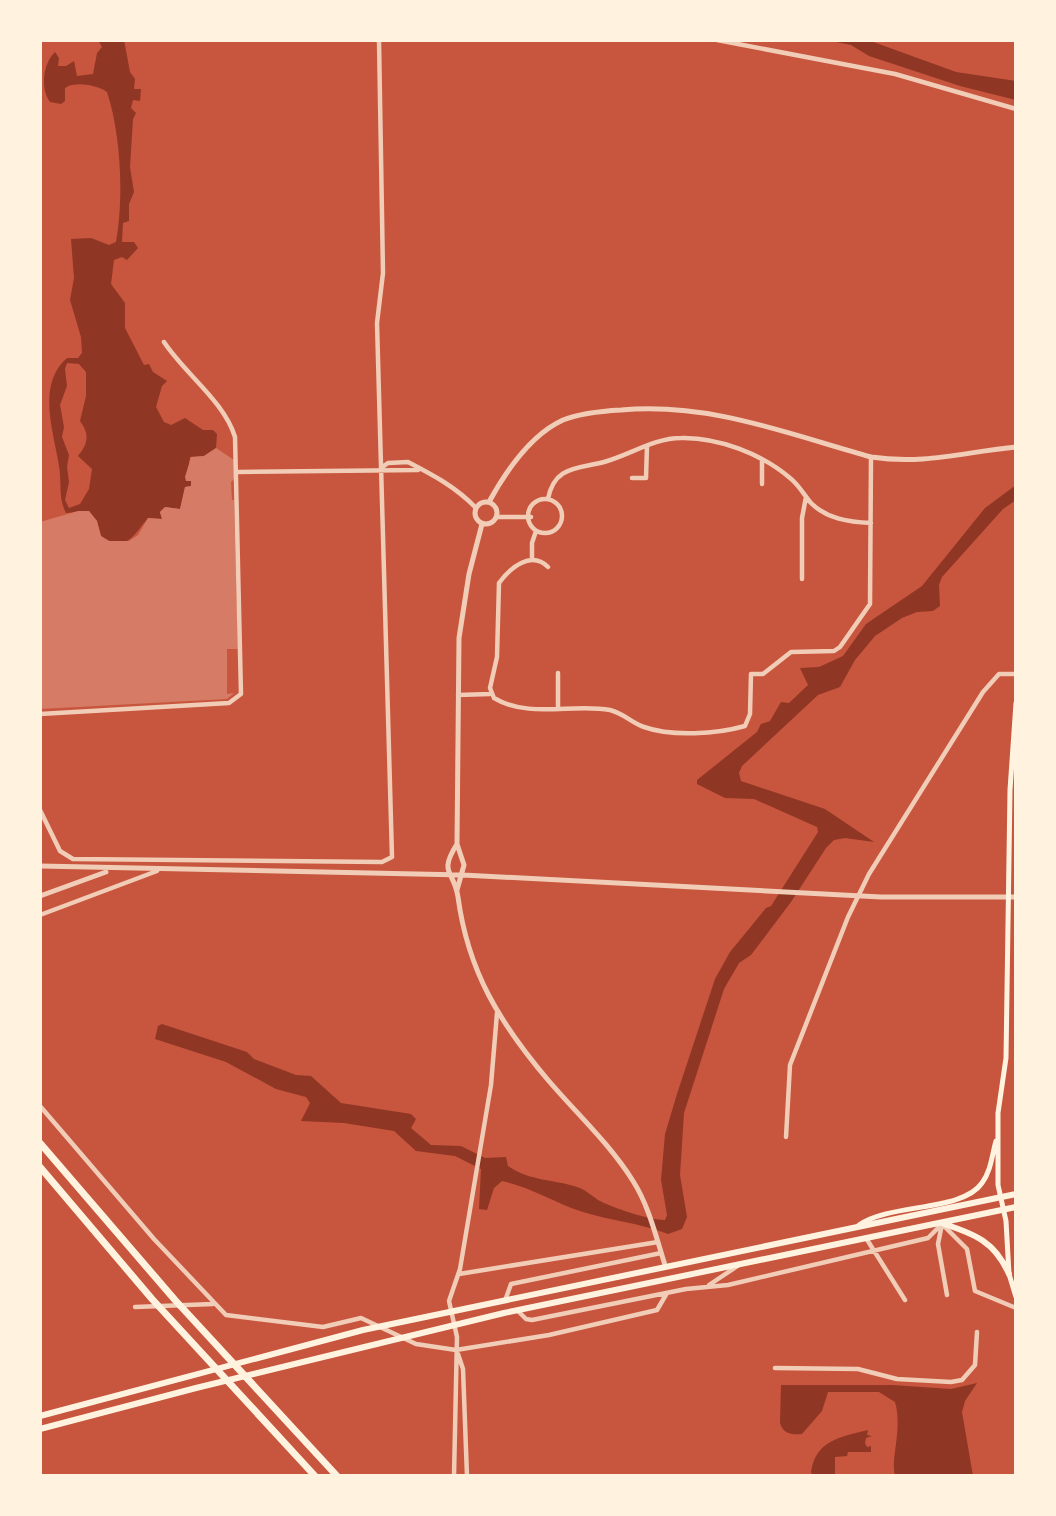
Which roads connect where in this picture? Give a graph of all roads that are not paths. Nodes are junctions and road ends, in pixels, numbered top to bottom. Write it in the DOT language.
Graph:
graph roads {
  1 [pos="379,40"];
  2 [pos="717,40"];
  3 [pos="1016,109"];
  4 [pos="164,342"];
  5 [pos="647,446"];
  6 [pos="1016,447"];
  7 [pos="871,457"];
  8 [pos="761,460"];
  9 [pos="400,463"];
  10 [pos="381,468"];
  11 [pos="418,470"];
  12 [pos="239,472"];
  13 [pos="400,472"];
  14 [pos="632,478"];
  15 [pos="762,484"];
  16 [pos="806,496"];
  17 [pos="548,499"];
  18 [pos="489,502"];
  19 [pos="476,508"];
  20 [pos="531,516"];
  21 [pos="497,517"];
  22 [pos="871,523"];
  23 [pos="482,524"];
  24 [pos="536,531"];
  25 [pos="531,560"];
  26 [pos="548,567"];
  27 [pos="802,579"];
  28 [pos="558,673"];
  29 [pos="1016,674"];
  30 [pos="490,694"];
  31 [pos="458,695"];
  32 [pos="1016,703"];
  33 [pos="558,709"];
  34 [pos="40,714"];
  35 [pos="40,810"];
  36 [pos="457,844"];
  37 [pos="40,866"];
  38 [pos="112,870"];
  39 [pos="157,871"];
  40 [pos="447,875"];
  41 [pos="463,875"];
  42 [pos="457,890"];
  43 [pos="40,896"];
  44 [pos="857,896"];
  45 [pos="1012,897"];
  46 [pos="40,915"];
  47 [pos="497,1013"];
  48 [pos="40,1106"];
  49 [pos="998,1132"];
  50 [pos="786,1137"];
  51 [pos="40,1143"];
  52 [pos="40,1167"];
  53 [pos="1016,1194"];
  54 [pos="1000,1198"];
  55 [pos="1016,1207"];
  56 [pos="1004,1210"];
  57 [pos="942,1223"];
  58 [pos="859,1225"];
  59 [pos="828,1231"];
  60 [pos="866,1238"];
  61 [pos="657,1241"];
  62 [pos="831,1245"];
  63 [pos="873,1250"];
  64 [pos="661,1253"];
  65 [pos="741,1264"];
  66 [pos="665,1265"];
  67 [pos="1009,1273"];
  68 [pos="458,1275"];
  69 [pos="708,1286"];
  70 [pos="667,1293"];
  71 [pos="947,1295"];
  72 [pos="1016,1297"];
  73 [pos="506,1298"];
  74 [pos="905,1300"];
  75 [pos="214,1304"];
  76 [pos="135,1307"];
  77 [pos="1016,1308"];
  78 [pos="517,1310"];
  79 [pos="977,1332"];
  80 [pos="456,1350"];
  81 [pos="775,1368"];
  82 [pos="40,1416"];
  83 [pos="40,1429"];
  84 [pos="454,1475"];
  85 [pos="315,1476"];
  86 [pos="337,1476"];
  87 [pos="467,1476"];
  1 -- 10 [label="street"];
  2 -- 3 [label="street"];
  4 -- 12 [label="street"];
  5 -- 8 [label="street"];
  5 -- 14 [label="street"];
  5 -- 17 [label="street"];
  6 -- 7 [label="street"];
  7 -- 18 [label="street"];
  7 -- 22 [label="street"];
  8 -- 15 [label="street"];
  8 -- 16 [label="street"];
  9 -- 10 [label="street"];
  9 -- 11 [label="street"];
  9 -- 13 [label="street"];
  10 -- 12 [label="street"];
  10 -- 13 [label="street"];
  10 -- 35 [label="street"];
  11 -- 13 [label="street"];
  11 -- 19 [label="street"];
  12 -- 34 [label="street"];
  16 -- 22 [label="street"];
  16 -- 27 [label="street"];
  17 -- 20 [label="street"];
  17 -- 24 [label="street"];
  18 -- 19 [label="street"];
  18 -- 21 [label="street"];
  19 -- 23 [label="street"];
  20 -- 21 [label="street"];
  20 -- 24 [label="street"];
  21 -- 23 [label="street"];
  22 -- 33 [label="street"];
  23 -- 31 [label="street"];
  24 -- 25 [label="street"];
  25 -- 26 [label="street"];
  25 -- 30 [label="street"];
  28 -- 33 [label="street"];
  29 -- 44 [label="street"];
  30 -- 31 [label="street"];
  30 -- 33 [label="street"];
  31 -- 36 [label="street"];
  32 -- 45 [label="main road"];
  36 -- 40 [label="street"];
  36 -- 41 [label="street"];
  37 -- 38 [label="street"];
  38 -- 39 [label="street"];
  38 -- 43 [label="street"];
  39 -- 40 [label="street"];
  39 -- 46 [label="street"];
  40 -- 41 [label="street"];
  40 -- 42 [label="street"];
  41 -- 42 [label="street"];
  41 -- 44 [label="street"];
  42 -- 47 [label="street"];
  44 -- 45 [label="street"];
  44 -- 50 [label="street"];
  45 -- 49 [label="main road"];
  47 -- 61 [label="street"];
  47 -- 68 [label="street"];
  48 -- 75 [label="street"];
  49 -- 54 [label="main road"];
  49 -- 58 [label="main road"];
  51 -- 86 [label="highway"];
  52 -- 85 [label="highway"];
  53 -- 54 [label="main road"];
  54 -- 56 [label="main road"];
  54 -- 58 [label="main road"];
  55 -- 56 [label="main road"];
  56 -- 57 [label="main road"];
  56 -- 67 [label="main road"];
  57 -- 60 [label="main road"];
  57 -- 63 [label="street"];
  57 -- 67 [label="main road"];
  57 -- 71 [label="street"];
  57 -- 77 [label="street"];
  58 -- 59 [label="main road"];
  59 -- 62 [label="main road"];
  59 -- 66 [label="main road"];
  60 -- 62 [label="main road"];
  60 -- 63 [label="street"];
  61 -- 64 [label="street"];
  61 -- 68 [label="street"];
  62 -- 65 [label="main road"];
  63 -- 69 [label="street"];
  63 -- 74 [label="street"];
  64 -- 66 [label="street"];
  64 -- 73 [label="street"];
  65 -- 69 [label="street"];
  65 -- 78 [label="main road"];
  66 -- 73 [label="main road"];
  67 -- 72 [label="main road"];
  68 -- 80 [label="street"];
  69 -- 70 [label="street"];
  70 -- 78 [label="street"];
  70 -- 80 [label="street"];
  73 -- 82 [label="main road"];
  75 -- 76 [label="street"];
  75 -- 80 [label="street"];
  78 -- 83 [label="main road"];
  79 -- 81 [label="street"];
  80 -- 84 [label="street"];
  80 -- 87 [label="street"];
}
